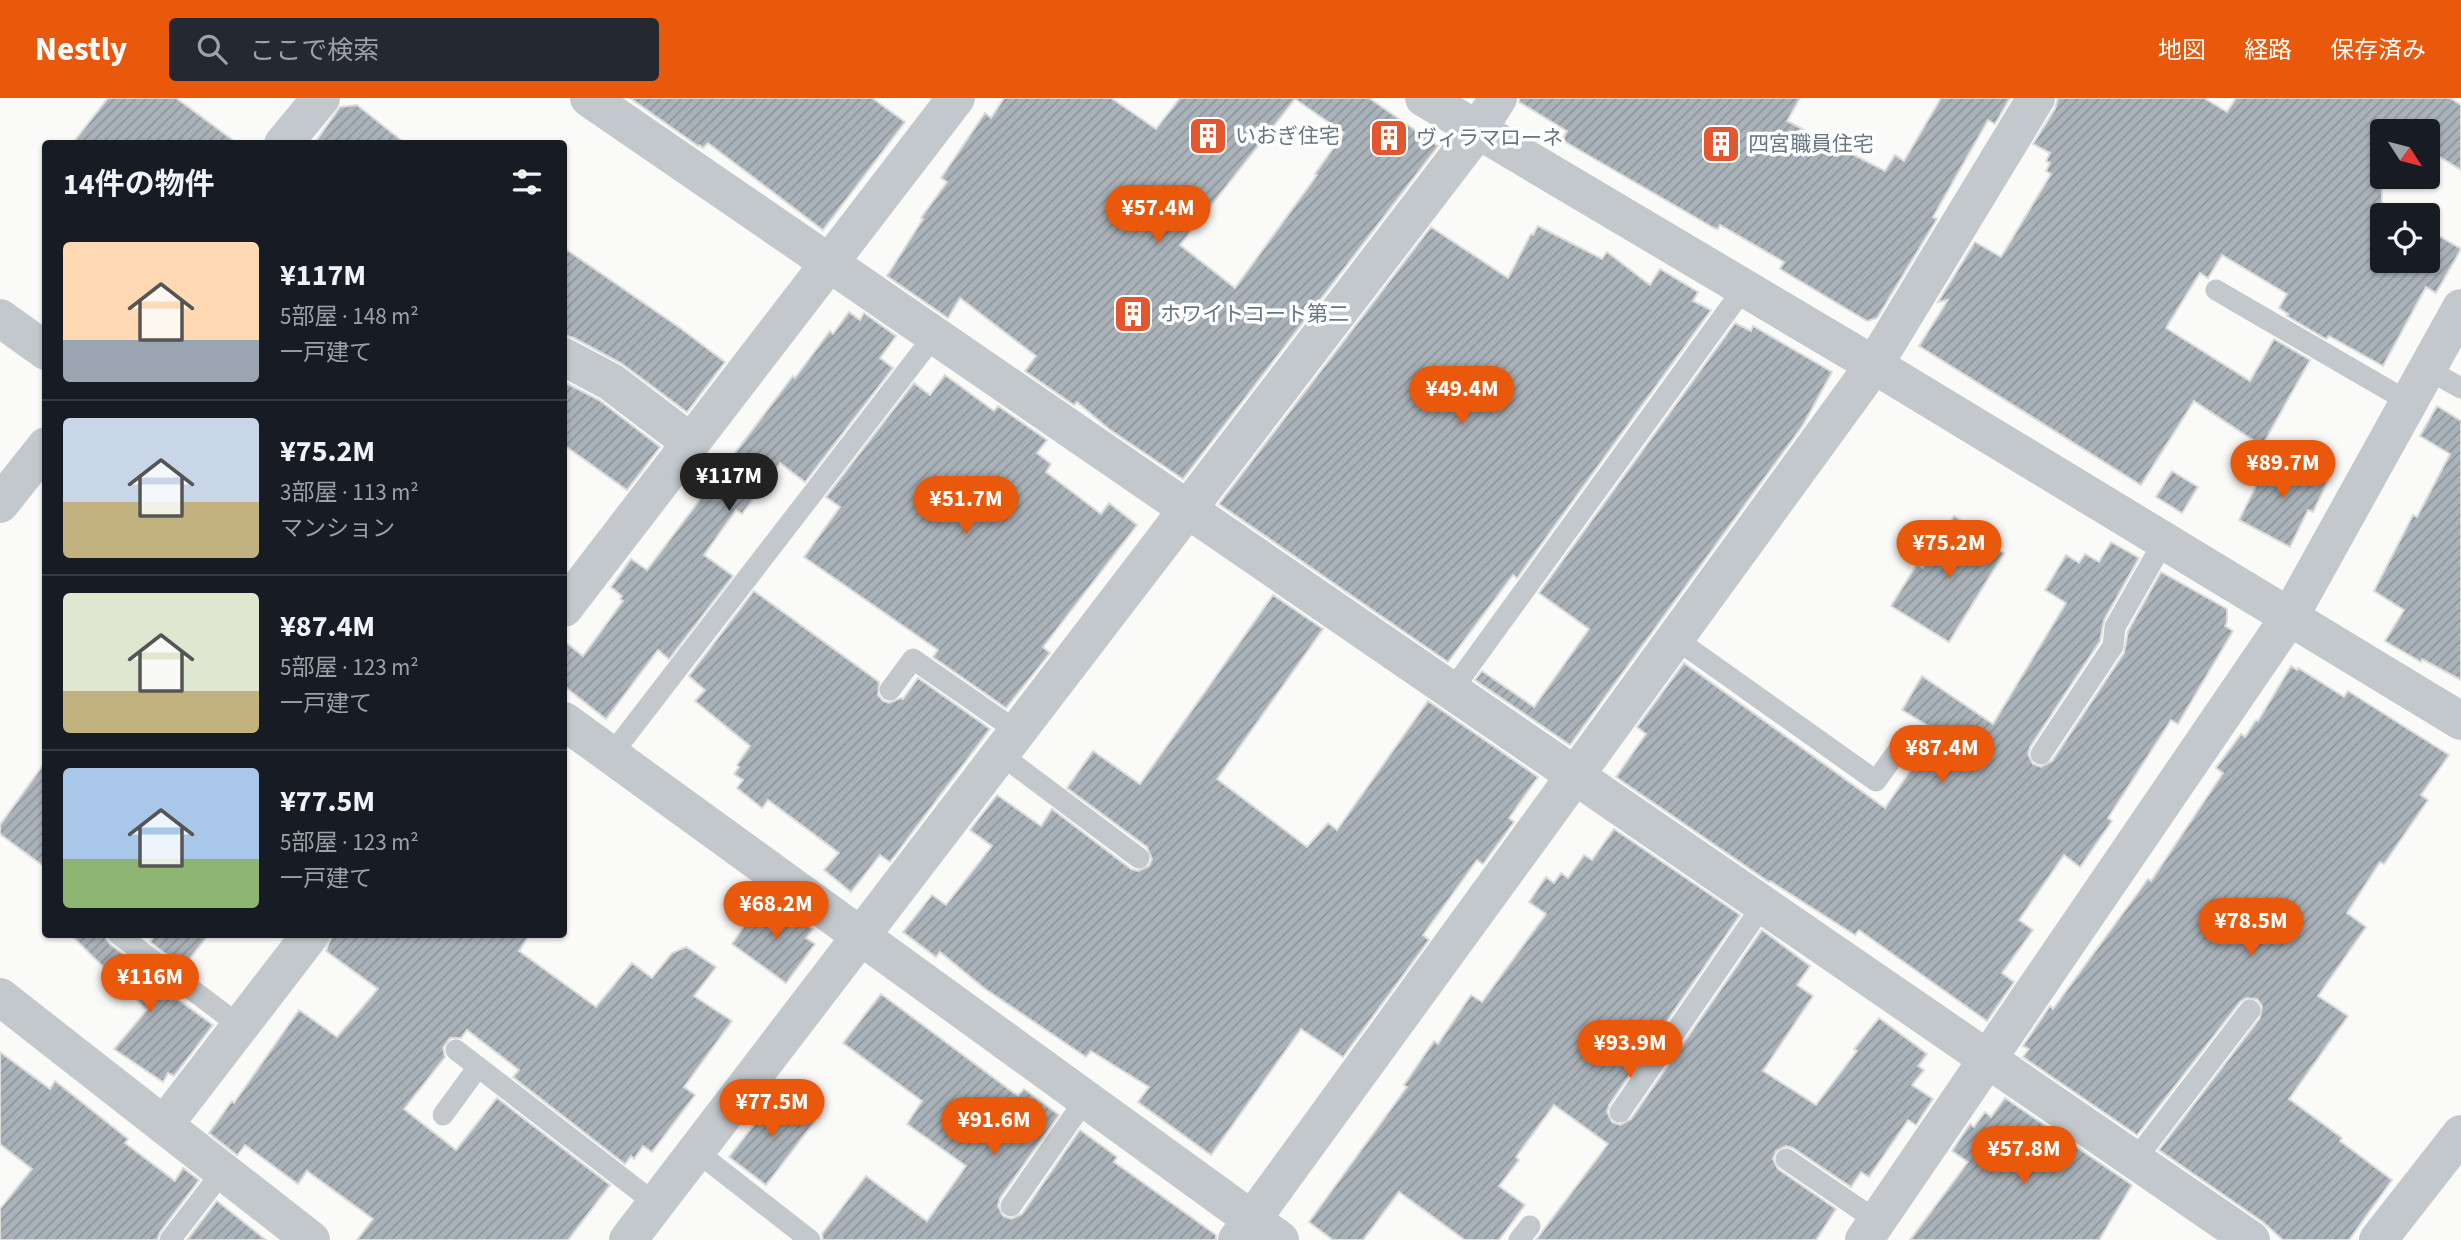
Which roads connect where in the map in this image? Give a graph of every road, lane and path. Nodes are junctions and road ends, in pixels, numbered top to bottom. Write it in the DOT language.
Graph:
graph roads {
  1 [pos="321,98"];
  2 [pos="589,98"];
  3 [pos="957,98"];
  4 [pos="1424,98"];
  5 [pos="1498,98"];
  6 [pos="2036,98"];
  7 [pos="1478,130"];
  8 [pos="286,140"];
  9 [pos="831,263"];
  10 [pos="1744,288"];
  11 [pos="2216,290"];
  12 [pos="2461,308"];
  13 [pos="0,318"];
  14 [pos="934,336"];
  15 [pos="42,348"];
  16 [pos="567,360"];
  17 [pos="1874,365"];
  18 [pos="2427,369"];
  19 [pos="2461,388"];
  20 [pos="2409,402"];
  21 [pos="690,442"];
  22 [pos="42,451"];
  23 [pos="0,504"];
  24 [pos="1188,511"];
  25 [pos="2164,541"];
  26 [pos="567,604"];
  27 [pos="2290,616"];
  28 [pos="1676,639"];
  29 [pos="890,690"];
  30 [pos="1452,690"];
  31 [pos="2461,721"];
  32 [pos="567,723"];
  33 [pos="1904,742"];
  34 [pos="1009,743"];
  35 [pos="2041,754"];
  36 [pos="611,755"];
  37 [pos="1577,775"];
  38 [pos="1139,858"];
  39 [pos="1763,905"];
  40 [pos="859,937"];
  41 [pos="123,938"];
  42 [pos="308,938"];
  43 [pos="0,997"];
  44 [pos="2250,1010"];
  45 [pos="240,1026"];
  46 [pos="456,1050"];
  47 [pos="1988,1059"];
  48 [pos="478,1067"];
  49 [pos="1085,1100"];
  50 [pos="1620,1112"];
  51 [pos="443,1115"];
  52 [pos="163,1125"];
  53 [pos="2461,1134"];
  54 [pos="696,1151"];
  55 [pos="1786,1158"];
  56 [pos="2136,1160"];
  57 [pos="223,1171"];
  58 [pos="656,1204"];
  59 [pos="1011,1206"];
  60 [pos="1870,1231"];
  61 [pos="1257,1233"];
  62 [pos="170,1240"];
  63 [pos="311,1240"];
  64 [pos="628,1240"];
  65 [pos="810,1240"];
  66 [pos="2251,1240"];
  67 [pos="2378,1240"];
  1 -- 8 [label="street"];
  2 -- 9 [label="street"];
  3 -- 9 [label="street"];
  4 -- 7 [label="street"];
  5 -- 7 [label="street"];
  6 -- 17 [label="street"];
  7 -- 10 [label="street"];
  7 -- 24 [label="street"];
  9 -- 14 [label="street"];
  9 -- 21 [label="street"];
  10 -- 17 [label="street"];
  10 -- 30 [label="lane"];
  11 -- 20 [label="lane"];
  12 -- 18 [label="street"];
  13 -- 15 [label="street"];
  14 -- 24 [label="street"];
  14 -- 36 [label="lane"];
  16 -- 21 [label="street"];
  17 -- 25 [label="street"];
  17 -- 28 [label="street"];
  18 -- 19 [label="lane"];
  18 -- 20 [label="street"];
  20 -- 27 [label="street"];
  21 -- 26 [label="street"];
  22 -- 23 [label="street"];
  24 -- 30 [label="street"];
  24 -- 34 [label="street"];
  25 -- 27 [label="street"];
  25 -- 35 [label="lane"];
  27 -- 31 [label="street"];
  27 -- 47 [label="street"];
  28 -- 33 [label="lane"];
  28 -- 37 [label="street"];
  29 -- 34 [label="lane"];
  30 -- 37 [label="street"];
  32 -- 36 [label="street"];
  34 -- 38 [label="lane"];
  34 -- 40 [label="street"];
  36 -- 40 [label="street"];
  37 -- 39 [label="street"];
  37 -- 61 [label="street"];
  39 -- 47 [label="street"];
  39 -- 50 [label="lane"];
  40 -- 49 [label="street"];
  40 -- 54 [label="street"];
  41 -- 45 [label="lane"];
  42 -- 45 [label="street"];
  43 -- 52 [label="street"];
  44 -- 56 [label="lane"];
  45 -- 52 [label="street"];
  46 -- 48 [label="lane"];
  47 -- 56 [label="street"];
  47 -- 60 [label="street"];
  48 -- 51 [label="lane"];
  48 -- 58 [label="lane"];
  49 -- 59 [label="lane"];
  49 -- 61 [label="street"];
  52 -- 57 [label="street"];
  53 -- 67 [label="street"];
  54 -- 58 [label="street"];
  54 -- 65 [label="lane"];
  55 -- 60 [label="lane"];
  56 -- 66 [label="street"];
  57 -- 62 [label="lane"];
  57 -- 63 [label="street"];
  58 -- 64 [label="street"];
}
